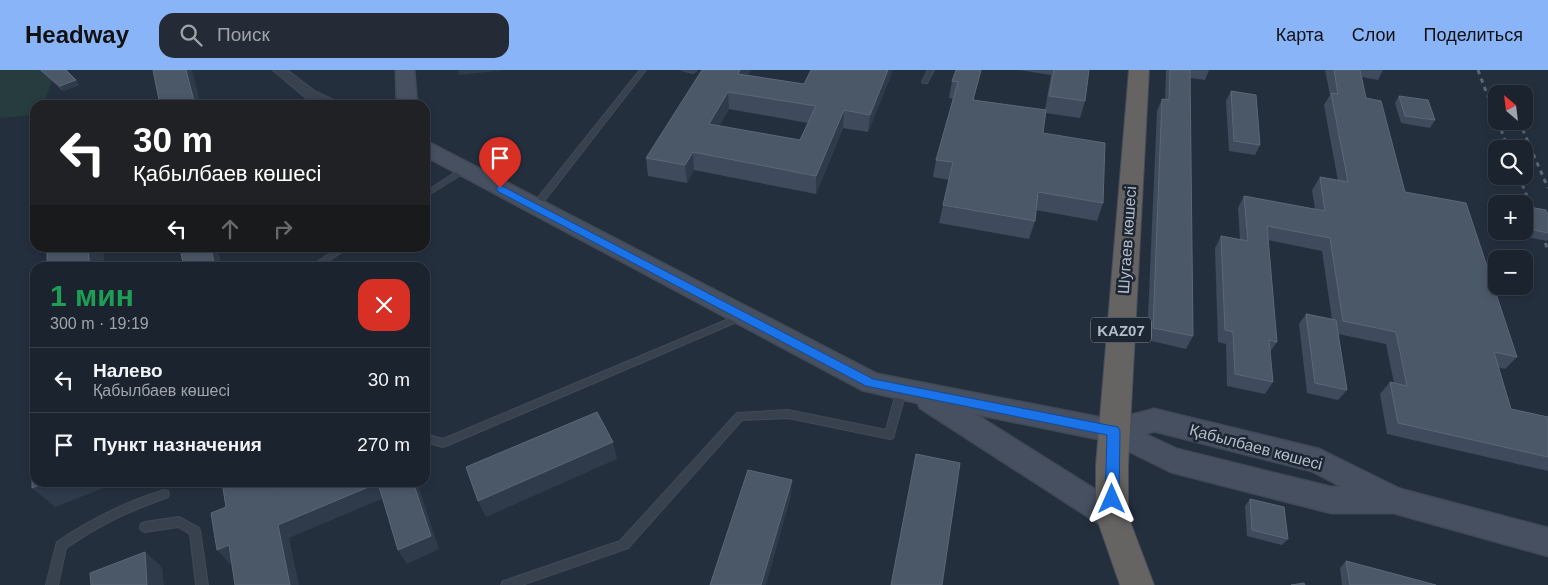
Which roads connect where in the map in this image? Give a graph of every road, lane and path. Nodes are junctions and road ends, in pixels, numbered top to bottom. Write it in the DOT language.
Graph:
graph roads {
  1 [pos="279,70"];
  2 [pos="405,70"];
  3 [pos="643,70"];
  4 [pos="685,70"];
  5 [pos="931,70"];
  6 [pos="1139,70"];
  7 [pos="693,71"];
  8 [pos="925,82"];
  9 [pos="322,100"];
  10 [pos="406,100"];
  11 [pos="430,151"];
  12 [pos="465,170"];
  13 [pos="430,193"];
  14 [pos="535,207"];
  15 [pos="337,252"];
  16 [pos="321,262"];
  17 [pos="742,316"];
  18 [pos="909,391"];
  19 [pos="1114,431"];
  20 [pos="430,439"];
  21 [pos="164,494"];
  22 [pos="1112,516"];
  23 [pos="145,527"];
  24 [pos="1548,542"];
  25 [pos="52,585"];
  26 [pos="202,585"];
  27 [pos="507,585"];
  28 [pos="1137,585"];
  1 -- 9 [label="street"];
  2 -- 10 [label="main road"];
  3 -- 14 [label="lane"];
  4 -- 7 [label="lane"];
  5 -- 8 [label="lane"];
  6 -- 19 [label="highway, Шугаев көшесі / KAZ07"];
  11 -- 12 [label="main road, Қабылбаев көшесі"];
  12 -- 13 [label="lane"];
  12 -- 14 [label="main road, Қабылбаев көшесі"];
  14 -- 17 [label="main road, Қабылбаев көшесі"];
  15 -- 16 [label="lane"];
  17 -- 18 [label="main road, Қабылбаев көшесі"];
  17 -- 20 [label="lane"];
  18 -- 19 [label="main road, Қабылбаев көшесі"];
  18 -- 22 [label="main road"];
  18 -- 27 [label="lane"];
  19 -- 22 [label="highway, Шугаев көшесі / KAZ07"];
  19 -- 24 [label="main road, Қабылбаев көшесі"];
  21 -- 25 [label="lane"];
  22 -- 28 [label="highway, Шугаев көшесі / KAZ07"];
  23 -- 26 [label="lane"];
}
